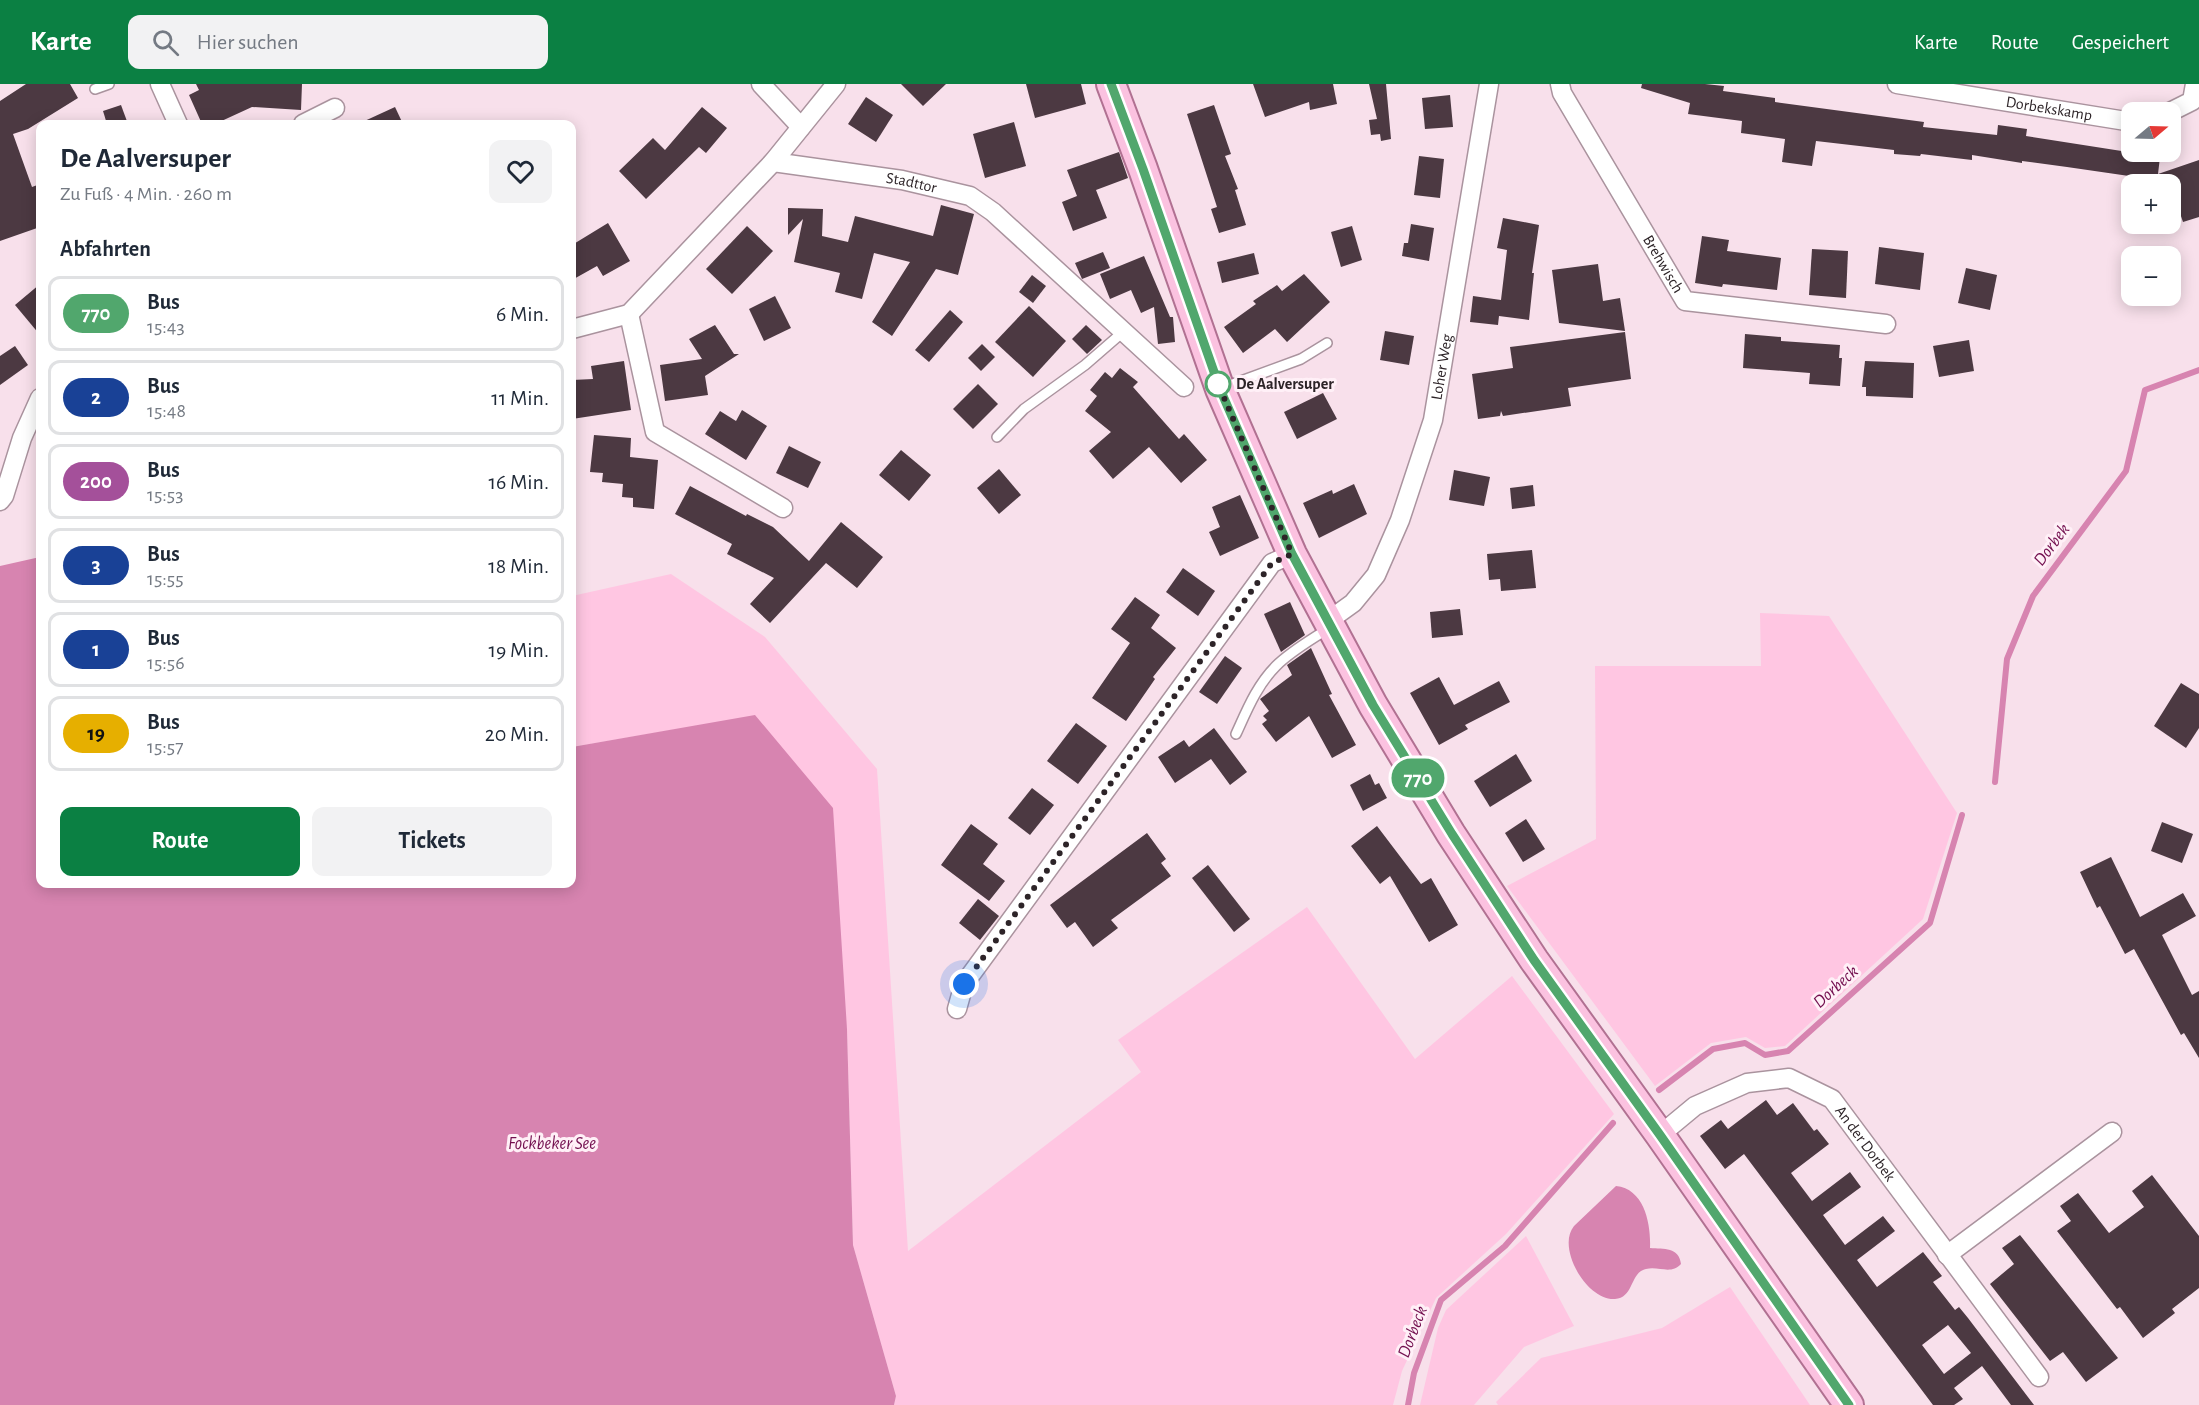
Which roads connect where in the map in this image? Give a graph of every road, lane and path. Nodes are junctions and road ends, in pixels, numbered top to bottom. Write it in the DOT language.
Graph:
graph roads {
  1 [pos="109,84"];
  2 [pos="160,84"];
  3 [pos="761,84"];
  4 [pos="836,84"];
  5 [pos="1111,84"];
  6 [pos="1489,84"];
  7 [pos="1560,84"];
  8 [pos="1897,84"];
  9 [pos="2195,84"];
  10 [pos="95,89"];
  11 [pos="2181,106"];
  12 [pos="335,108"];
  13 [pos="176,120"];
  14 [pos="311,120"];
  15 [pos="2121,120"];
  16 [pos="801,127"];
  17 [pos="773,162"];
  18 [pos="629,314"];
  19 [pos="1886,324"];
  20 [pos="576,328"];
  21 [pos="1123,332"];
  22 [pos="1327,343"];
  23 [pos="1184,387"];
  24 [pos="1220,389"];
  25 [pos="36,407"];
  26 [pos="997,437"];
  27 [pos="0,501"];
  28 [pos="783,508"];
  29 [pos="1292,554"];
  30 [pos="1329,623"];
  31 [pos="1236,734"];
  32 [pos="957,1009"];
  33 [pos="2112,1132"];
  34 [pos="1660,1135"];
  35 [pos="1947,1255"];
  36 [pos="2039,1377"];
  37 [pos="1849,1405"];
  1 -- 10 [label="lane"];
  2 -- 13 [label="street"];
  3 -- 16 [label="street"];
  4 -- 16 [label="street"];
  5 -- 24 [label="main road"];
  6 -- 30 [label="street, Loher Weg"];
  7 -- 19 [label="street, Brehwisch"];
  8 -- 15 [label="street, Dorbekskamp"];
  9 -- 11 [label="street"];
  12 -- 14 [label="street"];
  16 -- 17 [label="street"];
  17 -- 18 [label="street"];
  17 -- 21 [label="street, Stadttor"];
  18 -- 20 [label="street"];
  18 -- 28 [label="street"];
  21 -- 23 [label="street, Stadttor"];
  21 -- 26 [label="lane"];
  22 -- 24 [label="lane"];
  24 -- 29 [label="main road"];
  25 -- 27 [label="street"];
  29 -- 30 [label="main road"];
  29 -- 32 [label="street"];
  30 -- 31 [label="lane"];
  30 -- 34 [label="main road"];
  33 -- 35 [label="street"];
  34 -- 35 [label="street, An der Dorbek"];
  34 -- 37 [label="main road"];
  35 -- 36 [label="street, An der Dorbek"];
}
